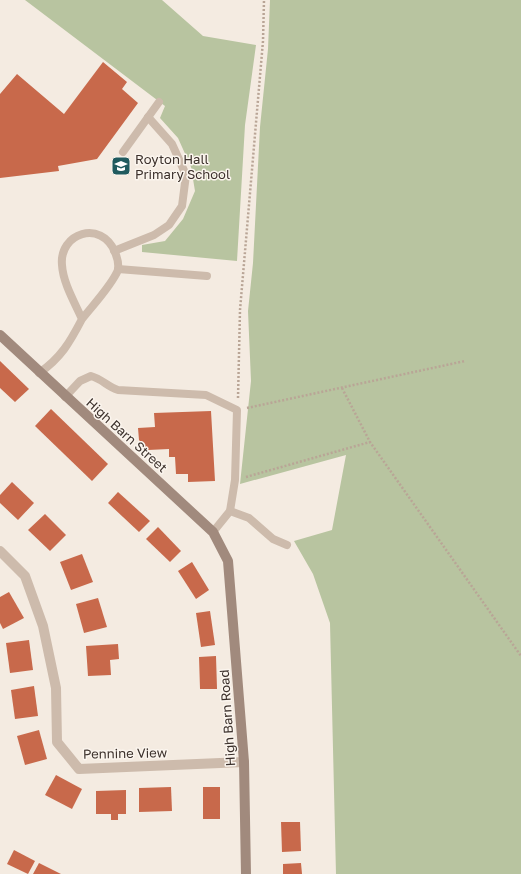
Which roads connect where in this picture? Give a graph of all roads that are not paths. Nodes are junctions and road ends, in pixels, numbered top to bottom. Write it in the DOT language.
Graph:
graph roads {
  1 [pos="159,102"];
  2 [pos="148,116"];
  3 [pos="123,152"];
  4 [pos="114,250"];
  5 [pos="118,268"];
  6 [pos="207,276"];
  7 [pos="82,319"];
  8 [pos="0,335"];
  9 [pos="39,373"];
  10 [pos="65,397"];
  11 [pos="230,511"];
  12 [pos="213,532"];
  13 [pos="287,545"];
  14 [pos="0,551"];
  15 [pos="228,561"];
  16 [pos="244,762"];
  17 [pos="246,874"];
  1 -- 2 [label="lane"];
  2 -- 3 [label="lane"];
  2 -- 4 [label="lane"];
  4 -- 5 [label="lane"];
  4 -- 7 [label="lane"];
  5 -- 6 [label="lane"];
  5 -- 7 [label="lane"];
  7 -- 9 [label="lane"];
  8 -- 9 [label="street, High Barn Street"];
  9 -- 10 [label="street, High Barn Street"];
  10 -- 11 [label="lane"];
  10 -- 12 [label="street, High Barn Street"];
  11 -- 12 [label="lane"];
  11 -- 13 [label="lane"];
  12 -- 15 [label="street, High Barn Street"];
  14 -- 16 [label="street, Pennine View"];
  15 -- 16 [label="street, High Barn Road"];
  16 -- 17 [label="street, High Barn Road"];
}
